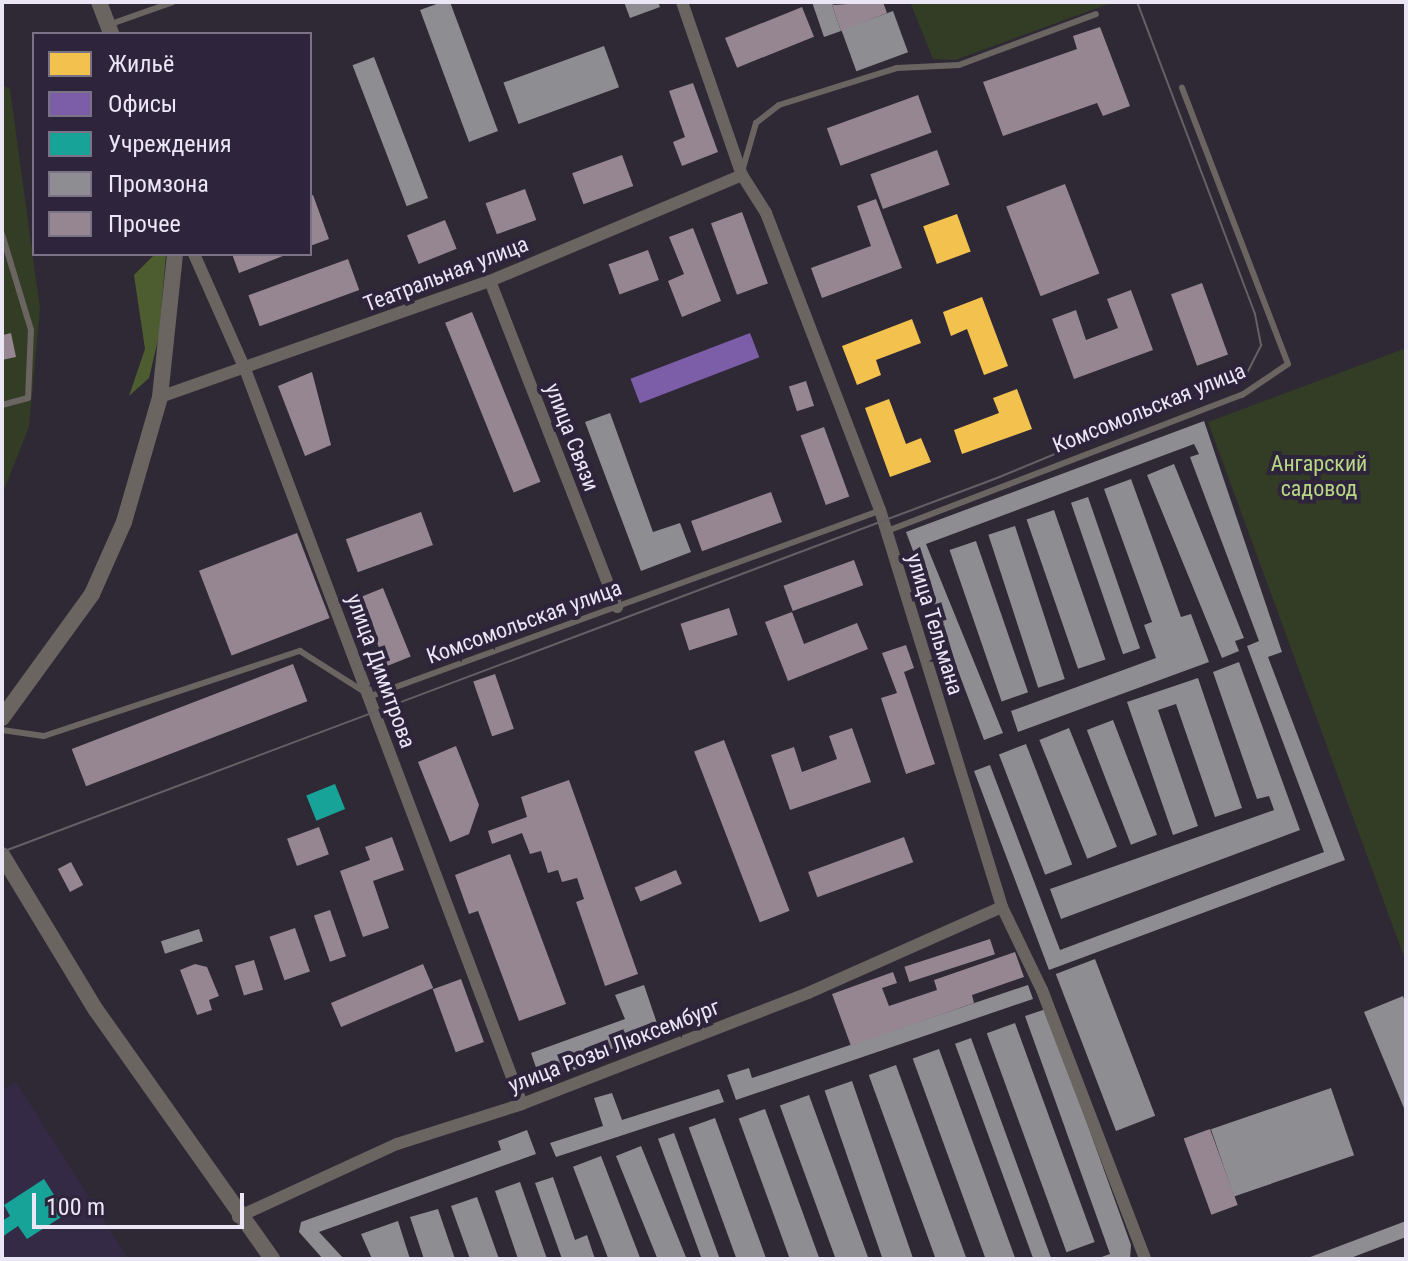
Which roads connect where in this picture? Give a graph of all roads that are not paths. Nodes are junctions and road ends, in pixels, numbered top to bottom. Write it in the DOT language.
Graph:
graph roads {
  1 [pos="99,2"];
  2 [pos="173,2"];
  3 [pos="682,2"];
  4 [pos="1096,14"];
  5 [pos="109,30"];
  6 [pos="1182,88"];
  7 [pos="742,175"];
  8 [pos="2,234"];
  9 [pos="175,256"];
  10 [pos="195,256"];
  11 [pos="490,281"];
  12 [pos="245,369"];
  13 [pos="160,397"];
  14 [pos="2,405"];
  15 [pos="880,510"];
  16 [pos="887,531"];
  17 [pos="617,607"];
  18 [pos="371,696"];
  19 [pos="2,718"];
  20 [pos="2,730"];
  21 [pos="2,855"];
  22 [pos="1002,907"];
  23 [pos="522,1104"];
  24 [pos="238,1217"];
  25 [pos="272,1259"];
  26 [pos="1145,1259"];
  1 -- 5 [label="street"];
  2 -- 5 [label="lane"];
  3 -- 7 [label="street, улица Тельмана"];
  4 -- 7 [label="lane"];
  6 -- 16 [label="lane, Комсомольская улица"];
  7 -- 11 [label="street, Театральная улица"];
  7 -- 15 [label="street, улица Тельмана"];
  8 -- 14 [label="lane"];
  9 -- 13 [label="street"];
  10 -- 12 [label="street, улица Димитрова"];
  11 -- 12 [label="street, Театральная улица"];
  11 -- 17 [label="street, улица Связи"];
  12 -- 13 [label="street, Театральная улица"];
  12 -- 18 [label="street, улица Димитрова"];
  13 -- 19 [label="street"];
  15 -- 16 [label="street, улица Тельмана"];
  15 -- 17 [label="lane, Комсомольская улица"];
  16 -- 22 [label="street, улица Тельмана"];
  17 -- 18 [label="lane, Комсомольская улица"];
  18 -- 20 [label="lane"];
  18 -- 23 [label="street, улица Димитрова"];
  21 -- 24 [label="street"];
  22 -- 23 [label="street, улица Розы Люксембург"];
  22 -- 26 [label="street, улица Тельмана"];
  23 -- 24 [label="street, улица Розы Люксембург"];
  24 -- 25 [label="street"];
}
